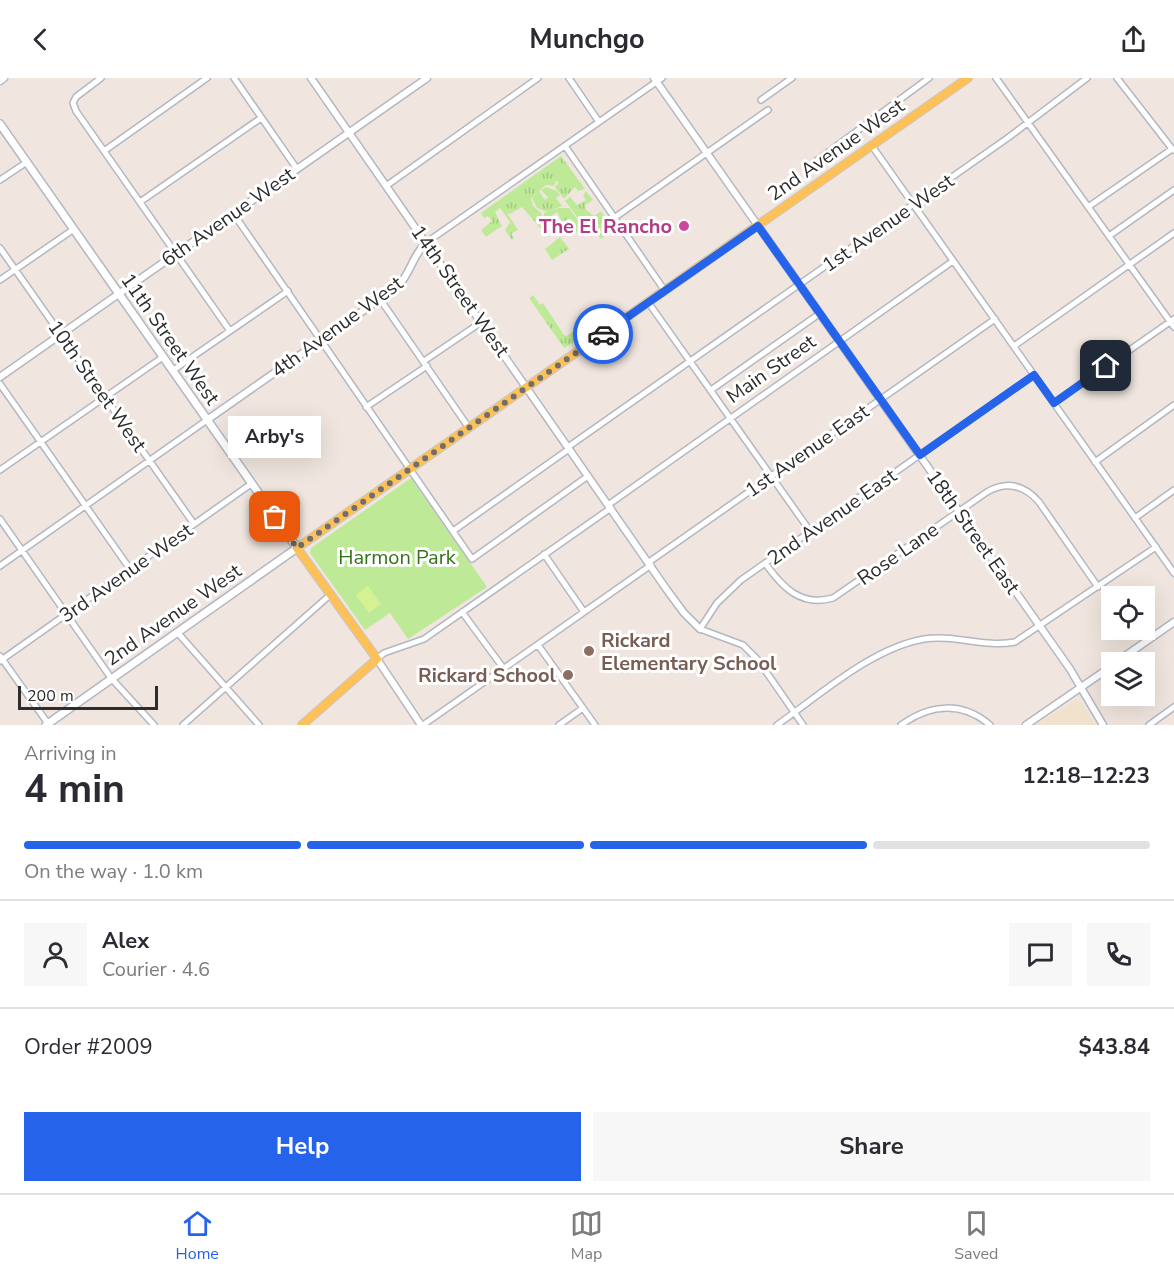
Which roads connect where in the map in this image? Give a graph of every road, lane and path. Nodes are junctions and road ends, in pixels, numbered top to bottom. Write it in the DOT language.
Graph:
graph roads {
  1 [pos="4,78"];
  2 [pos="101,78"];
  3 [pos="207,78"];
  4 [pos="234,78"];
  5 [pos="311,78"];
  6 [pos="427,78"];
  7 [pos="538,78"];
  8 [pos="569,78"];
  9 [pos="792,78"];
  10 [pos="929,78"];
  11 [pos="968,78"];
  12 [pos="996,78"];
  13 [pos="1087,78"];
  14 [pos="1118,78"];
  15 [pos="658,79"];
  16 [pos="0,81"];
  17 [pos="761,100"];
  18 [pos="768,110"];
  19 [pos="261,118"];
  20 [pos="599,122"];
  21 [pos="1028,123"];
  22 [pos="0,124"];
  23 [pos="350,133"];
  24 [pos="565,146"];
  25 [pos="872,146"];
  26 [pos="1173,151"];
  27 [pos="104,152"];
  28 [pos="706,152"];
  29 [pos="27,162"];
  30 [pos="808,167"];
  31 [pos="297,169"];
  32 [pos="0,180"];
  33 [pos="386,186"];
  34 [pos="1174,190"];
  35 [pos="140,202"];
  36 [pos="913,204"];
  37 [pos="1088,207"];
  38 [pos="233,213"];
  39 [pos="614,218"];
  40 [pos="758,226"];
  41 [pos="74,229"];
  42 [pos="1174,233"];
  43 [pos="1109,236"];
  44 [pos="427,243"];
  45 [pos="0,248"];
  46 [pos="176,253"];
  47 [pos="953,261"];
  48 [pos="1129,264"];
  49 [pos="15,270"];
  50 [pos="0,280"];
  51 [pos="799,285"];
  52 [pos="288,291"];
  53 [pos="665,291"];
  54 [pos="118,293"];
  55 [pos="380,299"];
  56 [pos="648,302"];
  57 [pos="819,314"];
  58 [pos="995,319"];
  59 [pos="483,321"];
  60 [pos="1173,323"];
  61 [pos="230,331"];
  62 [pos="60,334"];
  63 [pos="321,340"];
  64 [pos="839,342"];
  65 [pos="1014,346"];
  66 [pos="163,357"];
  67 [pos="690,361"];
  68 [pos="426,363"];
  69 [pos="172,371"];
  70 [pos="1034,375"];
  71 [pos="0,377"];
  72 [pos="0,384"];
  73 [pos="527,387"];
  74 [pos="711,390"];
  75 [pos="105,398"];
  76 [pos="880,400"];
  77 [pos="1054,403"];
  78 [pos="1174,405"];
  79 [pos="366,407"];
  80 [pos="730,418"];
  81 [pos="207,420"];
  82 [pos="469,428"];
  83 [pos="41,442"];
  84 [pos="569,448"];
  85 [pos="920,455"];
  86 [pos="149,461"];
  87 [pos="1095,462"];
  88 [pos="410,469"];
  89 [pos="0,470"];
  90 [pos="588,476"];
  91 [pos="771,476"];
  92 [pos="251,484"];
  93 [pos="1174,490"];
  94 [pos="86,506"];
  95 [pos="610,506"];
  96 [pos="959,512"];
  97 [pos="1135,518"];
  98 [pos="0,519"];
  99 [pos="194,524"];
  100 [pos="453,531"];
  101 [pos="810,531"];
  102 [pos="1156,547"];
  103 [pos="297,548"];
  104 [pos="22,551"];
  105 [pos="544,554"];
  106 [pos="650,563"];
  107 [pos="765,563"];
  108 [pos="0,567"];
  109 [pos="130,569"];
  110 [pos="1174,573"];
  111 [pos="1098,587"];
  112 [pos="330,595"];
  113 [pos="462,612"];
  114 [pos="584,612"];
  115 [pos="66,614"];
  116 [pos="1174,622"];
  117 [pos="1041,627"];
  118 [pos="700,629"];
  119 [pos="177,632"];
  120 [pos="538,645"];
  121 [pos="1131,652"];
  122 [pos="1,659"];
  123 [pos="377,660"];
  124 [pos="504,669"];
  125 [pos="1101,674"];
  126 [pos="111,678"];
  127 [pos="225,687"];
  128 [pos="1082,687"];
  129 [pos="1174,707"];
  130 [pos="584,708"];
  131 [pos="795,713"];
  132 [pos="48,724"];
  133 [pos="154,725"];
  134 [pos="183,725"];
  135 [pos="259,725"];
  136 [pos="302,725"];
  137 [pos="422,725"];
  138 [pos="560,725"];
  139 [pos="595,725"];
  140 [pos="777,725"];
  141 [pos="802,725"];
  142 [pos="901,725"];
  143 [pos="990,725"];
  144 [pos="1026,725"];
  145 [pos="1103,725"];
  146 [pos="1149,725"];
  1 -- 16 [label="street"];
  2 -- 27 [label="street"];
  3 -- 27 [label="street"];
  4 -- 19 [label="street"];
  5 -- 23 [label="street, 14th Street West"];
  6 -- 23 [label="street, 6th Avenue West"];
  7 -- 33 [label="street"];
  8 -- 20 [label="street"];
  9 -- 17 [label="street"];
  10 -- 30 [label="street"];
  11 -- 25 [label="main road, 2nd Avenue West"];
  12 -- 21 [label="street"];
  13 -- 21 [label="street, 1st Avenue West"];
  14 -- 26 [label="street"];
  15 -- 20 [label="street, 4th Avenue West"];
  15 -- 28 [label="street, 18th Street East"];
  18 -- 28 [label="street"];
  19 -- 31 [label="street"];
  19 -- 35 [label="street"];
  20 -- 24 [label="street, 4th Avenue West"];
  21 -- 36 [label="street, 1st Avenue West"];
  21 -- 37 [label="street"];
  22 -- 29 [label="main road, 11th Street West"];
  23 -- 31 [label="street, 6th Avenue West"];
  23 -- 33 [label="street, 14th Street West"];
  24 -- 39 [label="street"];
  24 -- 44 [label="street, 4th Avenue West"];
  25 -- 36 [label="street"];
  25 -- 40 [label="main road, 2nd Avenue West"];
  26 -- 37 [label="street"];
  27 -- 35 [label="street"];
  28 -- 39 [label="street"];
  28 -- 40 [label="street, 18th Street East"];
  29 -- 32 [label="street"];
  29 -- 41 [label="main road, 11th Street West"];
  31 -- 38 [label="street, 6th Avenue West"];
  33 -- 44 [label="street, 14th Street West"];
  34 -- 43 [label="street"];
  35 -- 46 [label="street"];
  36 -- 47 [label="street"];
  36 -- 51 [label="street, 1st Avenue West"];
  37 -- 43 [label="street"];
  38 -- 46 [label="street, 6th Avenue West"];
  38 -- 52 [label="street"];
  39 -- 53 [label="street"];
  40 -- 51 [label="street, 18th Street East"];
  40 -- 53 [label="main road, 2nd Avenue West"];
  41 -- 49 [label="street"];
  41 -- 54 [label="main road, 11th Street West"];
  42 -- 48 [label="street"];
  43 -- 48 [label="street"];
  44 -- 55 [label="street, 4th Avenue West"];
  44 -- 59 [label="street, 14th Street West"];
  45 -- 49 [label="street, 10th Street West"];
  46 -- 54 [label="street, 6th Avenue West"];
  46 -- 61 [label="street"];
  47 -- 58 [label="street"];
  47 -- 64 [label="street, Main Street"];
  48 -- 60 [label="street"];
  48 -- 65 [label="street"];
  49 -- 50 [label="street"];
  49 -- 62 [label="street, 10th Street West"];
  51 -- 57 [label="street, 18th Street East"];
  51 -- 67 [label="street, 1st Avenue West"];
  52 -- 61 [label="street"];
  52 -- 63 [label="street"];
  53 -- 56 [label="main road, 2nd Avenue West"];
  54 -- 62 [label="street, 6th Avenue West"];
  54 -- 66 [label="main road, 11th Street West"];
  55 -- 63 [label="street, 4th Avenue West"];
  55 -- 68 [label="street"];
  56 -- 67 [label="street"];
  56 -- 73 [label="main road, 2nd Avenue West"];
  57 -- 64 [label="street, 18th Street East"];
  57 -- 74 [label="street"];
  58 -- 65 [label="street"];
  58 -- 76 [label="street, 1st Avenue East"];
  59 -- 68 [label="street"];
  59 -- 73 [label="street, 14th Street West"];
  60 -- 77 [label="street"];
  61 -- 69 [label="street"];
  62 -- 71 [label="street, 6th Avenue West"];
  62 -- 75 [label="street, 10th Street West"];
  63 -- 79 [label="street"];
  63 -- 81 [label="street, 4th Avenue West"];
  64 -- 76 [label="street, 18th Street East"];
  64 -- 80 [label="street, Main Street"];
  65 -- 70 [label="street"];
  66 -- 69 [label="main road, 11th Street West"];
  66 -- 75 [label="street"];
  67 -- 74 [label="street"];
  67 -- 84 [label="street, 1st Avenue West"];
  68 -- 79 [label="street"];
  68 -- 82 [label="street"];
  69 -- 81 [label="main road, 11th Street West"];
  70 -- 77 [label="street"];
  70 -- 85 [label="street, 2nd Avenue East"];
  72 -- 83 [label="street"];
  73 -- 82 [label="main road, 2nd Avenue West"];
  73 -- 84 [label="street, 14th Street West"];
  74 -- 80 [label="street"];
  75 -- 83 [label="street"];
  75 -- 86 [label="street, 10th Street West"];
  76 -- 85 [label="street, 18th Street East"];
  76 -- 91 [label="street, 1st Avenue East"];
  77 -- 87 [label="street"];
  78 -- 87 [label="street"];
  79 -- 88 [label="street"];
  80 -- 91 [label="street"];
  80 -- 95 [label="street, Main Street"];
  81 -- 86 [label="street, 4th Avenue West"];
  81 -- 92 [label="main road, 11th Street West"];
  82 -- 88 [label="main road, 2nd Avenue West"];
  83 -- 89 [label="street"];
  83 -- 94 [label="street"];
  84 -- 90 [label="street, 14th Street West"];
  84 -- 100 [label="street, 1st Avenue West"];
  85 -- 96 [label="street, 18th Street East"];
  85 -- 101 [label="street, 2nd Avenue East"];
  86 -- 94 [label="street, 4th Avenue West"];
  86 -- 99 [label="street, 10th Street West"];
  87 -- 97 [label="street"];
  88 -- 100 [label="street"];
  88 -- 103 [label="main road, 2nd Avenue West"];
  90 -- 95 [label="street, 14th Street West"];
  90 -- 100 [label="street"];
  91 -- 101 [label="street"];
  91 -- 106 [label="street, 1st Avenue East"];
  92 -- 99 [label="street, 3rd Avenue West"];
  92 -- 103 [label="main road, 11th Street West"];
  93 -- 97 [label="street"];
  94 -- 104 [label="street, 4th Avenue West"];
  94 -- 109 [label="street"];
  95 -- 105 [label="street, Main Street"];
  95 -- 106 [label="street, 14th Street West"];
  96 -- 107 [label="street, Rose Lane"];
  96 -- 111 [label="street, Rose Lane"];
  96 -- 117 [label="street, 18th Street East"];
  97 -- 102 [label="street"];
  98 -- 104 [label="street"];
  99 -- 109 [label="street, 3rd Avenue West"];
  101 -- 107 [label="street, 2nd Avenue East"];
  102 -- 110 [label="street"];
  102 -- 111 [label="street"];
  103 -- 112 [label="main road, 11th Street West"];
  103 -- 119 [label="main road, 2nd Avenue West"];
  104 -- 108 [label="street, 4th Avenue West"];
  104 -- 115 [label="street"];
  105 -- 113 [label="street, Main Street"];
  105 -- 114 [label="street"];
  106 -- 114 [label="street, 1st Avenue East"];
  106 -- 118 [label="street, 14th Street West"];
  107 -- 118 [label="street, 2nd Avenue East"];
  109 -- 115 [label="street, 3rd Avenue West"];
  111 -- 117 [label="street"];
  112 -- 123 [label="main road, 11th Street West"];
  112 -- 127 [label="street"];
  113 -- 123 [label="street, Main Street"];
  113 -- 124 [label="street"];
  114 -- 120 [label="street, 1st Avenue East"];
  115 -- 122 [label="street, 3rd Avenue West"];
  115 -- 126 [label="street"];
  116 -- 121 [label="street"];
  117 -- 128 [label="street, 18th Street East"];
  117 -- 131 [label="street"];
  118 -- 131 [label="street"];
  119 -- 126 [label="main road, 2nd Avenue West"];
  119 -- 127 [label="street"];
  120 -- 124 [label="street, 1st Avenue East"];
  120 -- 130 [label="street"];
  122 -- 132 [label="street"];
  123 -- 136 [label="main road, Main Street"];
  123 -- 137 [label="street"];
  124 -- 137 [label="street, 1st Avenue East"];
  125 -- 128 [label="street"];
  126 -- 132 [label="main road, 2nd Avenue West"];
  126 -- 133 [label="street"];
  127 -- 134 [label="street"];
  127 -- 135 [label="street"];
  128 -- 144 [label="street"];
  128 -- 145 [label="street, 18th Street East"];
  129 -- 146 [label="street"];
  130 -- 138 [label="street"];
  130 -- 139 [label="street"];
  131 -- 140 [label="street"];
  131 -- 141 [label="street"];
  142 -- 143 [label="street"];
}
